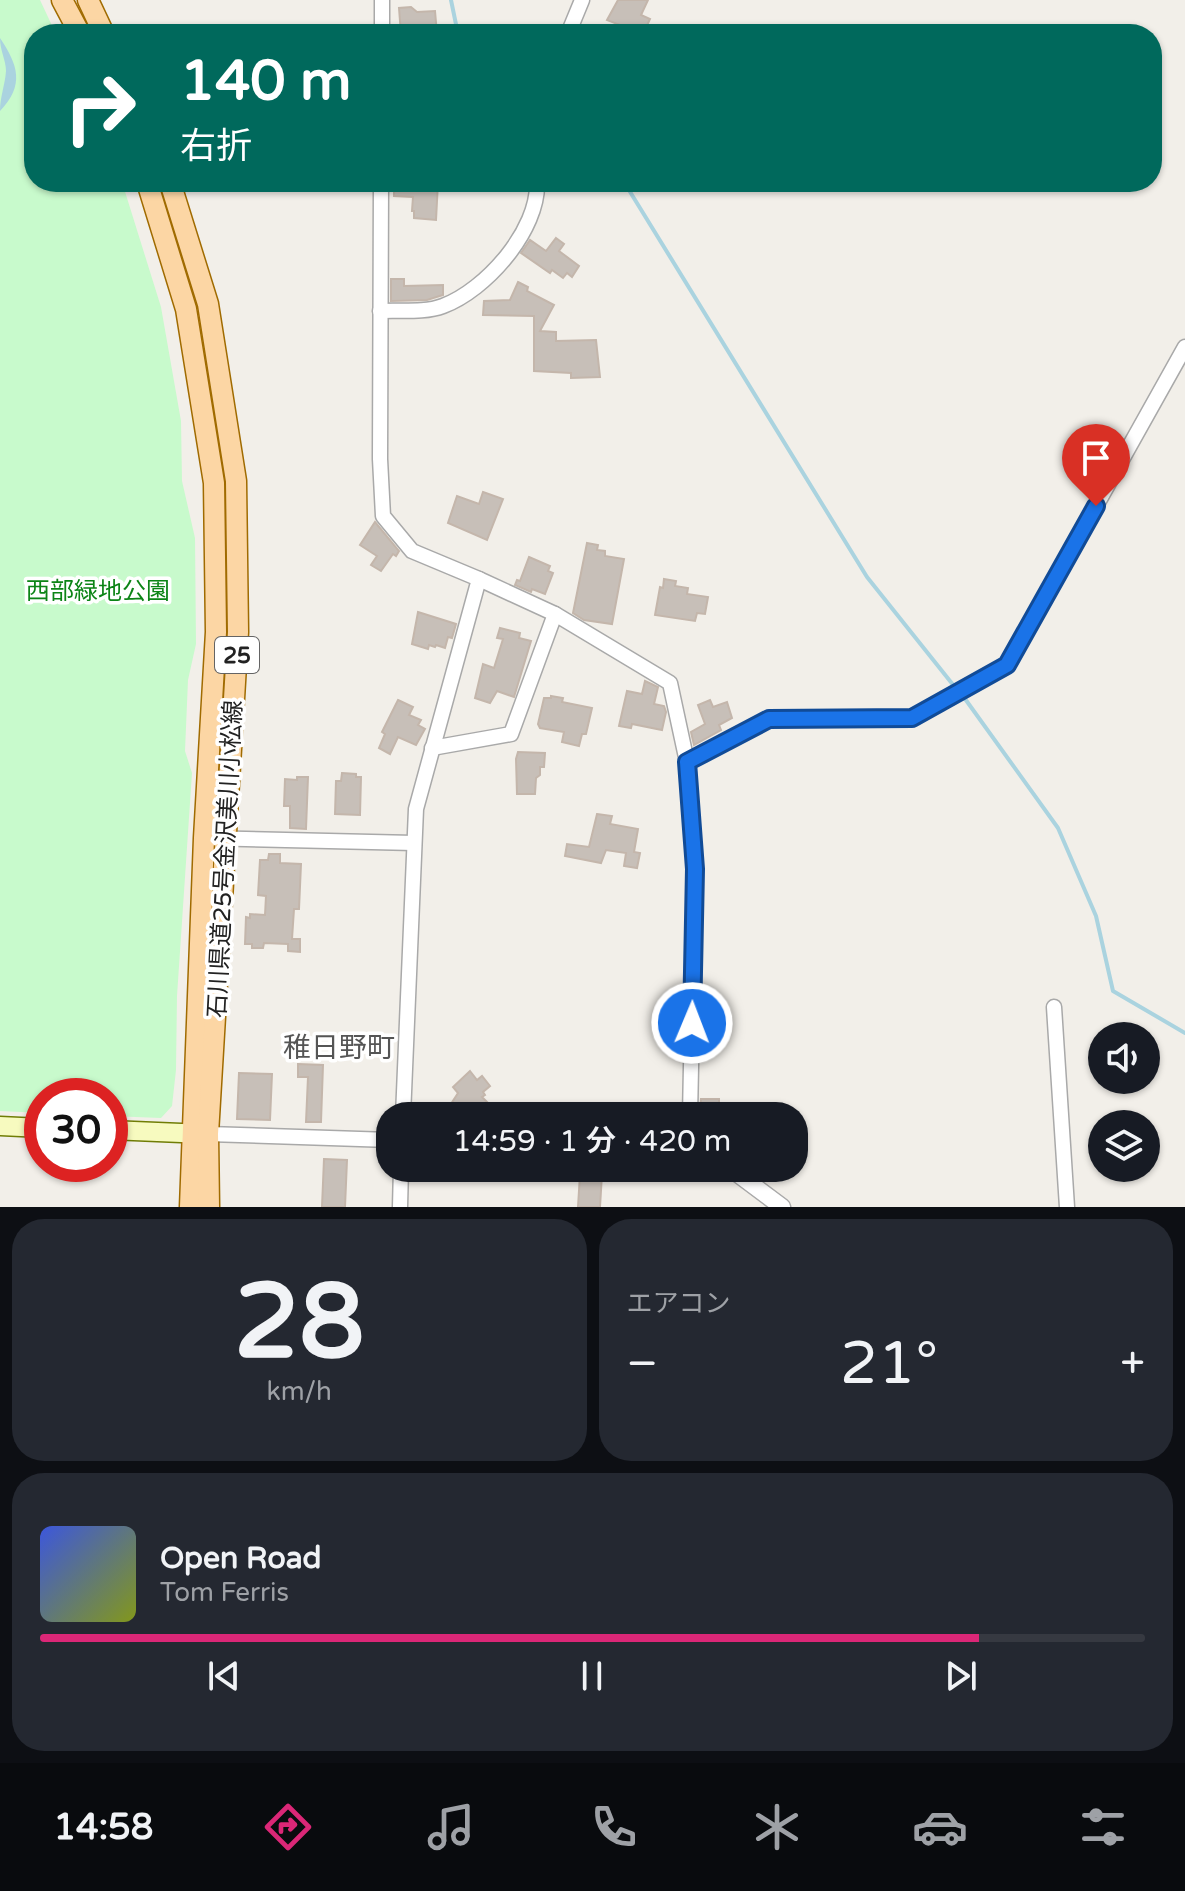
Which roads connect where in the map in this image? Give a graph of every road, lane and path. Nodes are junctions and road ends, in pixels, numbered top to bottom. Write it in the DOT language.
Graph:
graph roads {
  1 [pos="62,0"];
  2 [pos="88,0"];
  3 [pos="382,0"];
  4 [pos="577,2"];
  5 [pos="75,24"];
  6 [pos="99,24"];
  7 [pos="382,24"];
  8 [pos="571,24"];
  9 [pos="150,192"];
  10 [pos="173,192"];
  11 [pos="381,192"];
  12 [pos="535,192"];
  13 [pos="380,311"];
  14 [pos="1185,347"];
  15 [pos="479,579"];
  16 [pos="555,614"];
  17 [pos="432,748"];
  18 [pos="687,762"];
  19 [pos="204,838"];
  20 [pos="226,840"];
  21 [pos="414,843"];
  22 [pos="1054,1007"];
  23 [pos="404,1102"];
  24 [pos="690,1102"];
  25 [pos="0,1126"];
  26 [pos="24,1127"];
  27 [pos="128,1131"];
  28 [pos="200,1134"];
  29 [pos="376,1140"];
  30 [pos="401,1182"];
  31 [pos="749,1182"];
  32 [pos="190,1207"];
  33 [pos="209,1207"];
  34 [pos="400,1207"];
  35 [pos="782,1207"];
  36 [pos="1067,1207"];
  1 -- 5 [label="main road"];
  2 -- 6 [label="main road"];
  3 -- 7 [label="street"];
  4 -- 8 [label="street"];
  9 -- 19 [label="main road, 石川県道25号金沢美川小松線 / 25"];
  10 -- 20 [label="main road, 石川県道25号金沢美川小松線 / 25"];
  11 -- 13 [label="street"];
  12 -- 13 [label="street"];
  13 -- 15 [label="street"];
  14 -- 18 [label="street"];
  15 -- 16 [label="street"];
  15 -- 17 [label="street"];
  16 -- 17 [label="street"];
  16 -- 18 [label="street"];
  17 -- 21 [label="street"];
  18 -- 24 [label="street"];
  19 -- 20 [label="street"];
  19 -- 28 [label="main road, 石川県道25号金沢美川小松線 / 25"];
  20 -- 21 [label="street"];
  20 -- 28 [label="main road, 石川県道25号金沢美川小松線 / 25"];
  21 -- 23 [label="street"];
  22 -- 36 [label="street"];
  25 -- 26 [label="main road"];
  27 -- 28 [label="main road"];
  28 -- 29 [label="street"];
  28 -- 32 [label="main road, 石川県道25号金沢美川小松線 / 25"];
  28 -- 33 [label="main road, 石川県道25号金沢美川小松線 / 25"];
  30 -- 34 [label="street"];
  31 -- 35 [label="street"];
}
